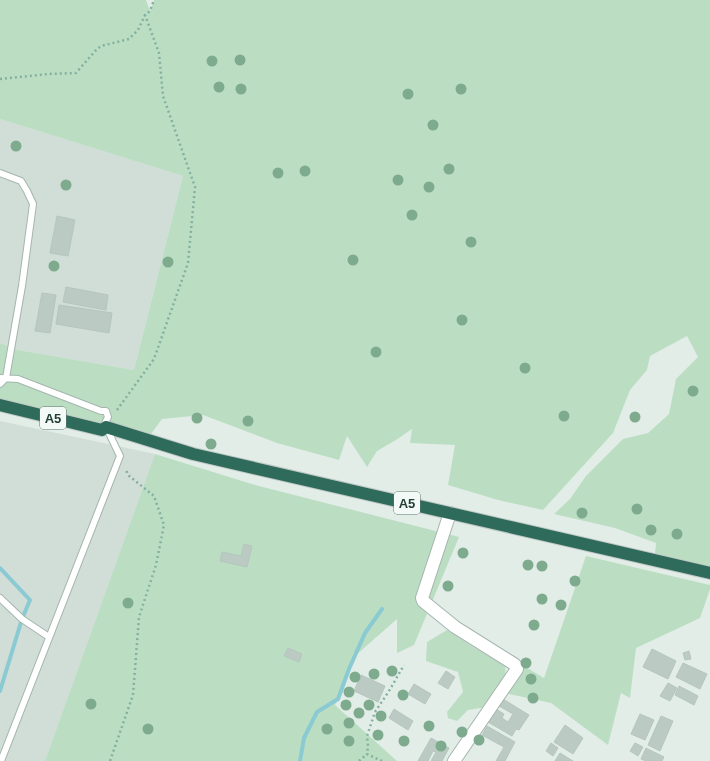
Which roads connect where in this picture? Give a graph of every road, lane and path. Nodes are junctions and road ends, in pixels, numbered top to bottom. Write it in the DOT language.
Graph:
graph roads {
  1 [pos="154,0"];
  2 [pos="145,15"];
  3 [pos="0,79"];
  4 [pos="0,173"];
  5 [pos="3,378"];
  6 [pos="0,384"];
  7 [pos="0,405"];
  8 [pos="115,412"];
  9 [pos="101,428"];
  10 [pos="120,456"];
  11 [pos="450,513"];
  12 [pos="710,573"];
  13 [pos="0,598"];
  14 [pos="49,637"];
  15 [pos="404,665"];
  16 [pos="367,754"];
  17 [pos="1,761"];
  18 [pos="110,761"];
  19 [pos="359,761"];
  20 [pos="382,761"];
  21 [pos="454,761"];
  1 -- 2 [label="path"];
  2 -- 3 [label="path"];
  2 -- 8 [label="path"];
  4 -- 5 [label="lane"];
  5 -- 6 [label="lane"];
  5 -- 9 [label="lane"];
  7 -- 9 [label="highway, A5"];
  9 -- 10 [label="lane"];
  9 -- 11 [label="highway, A5 / A5"];
  10 -- 14 [label="lane"];
  10 -- 18 [label="path"];
  11 -- 12 [label="highway, A5 / A5"];
  11 -- 21 [label="street"];
  13 -- 14 [label="lane"];
  14 -- 17 [label="lane"];
  15 -- 16 [label="path"];
  16 -- 19 [label="path"];
  16 -- 20 [label="path"];
}
